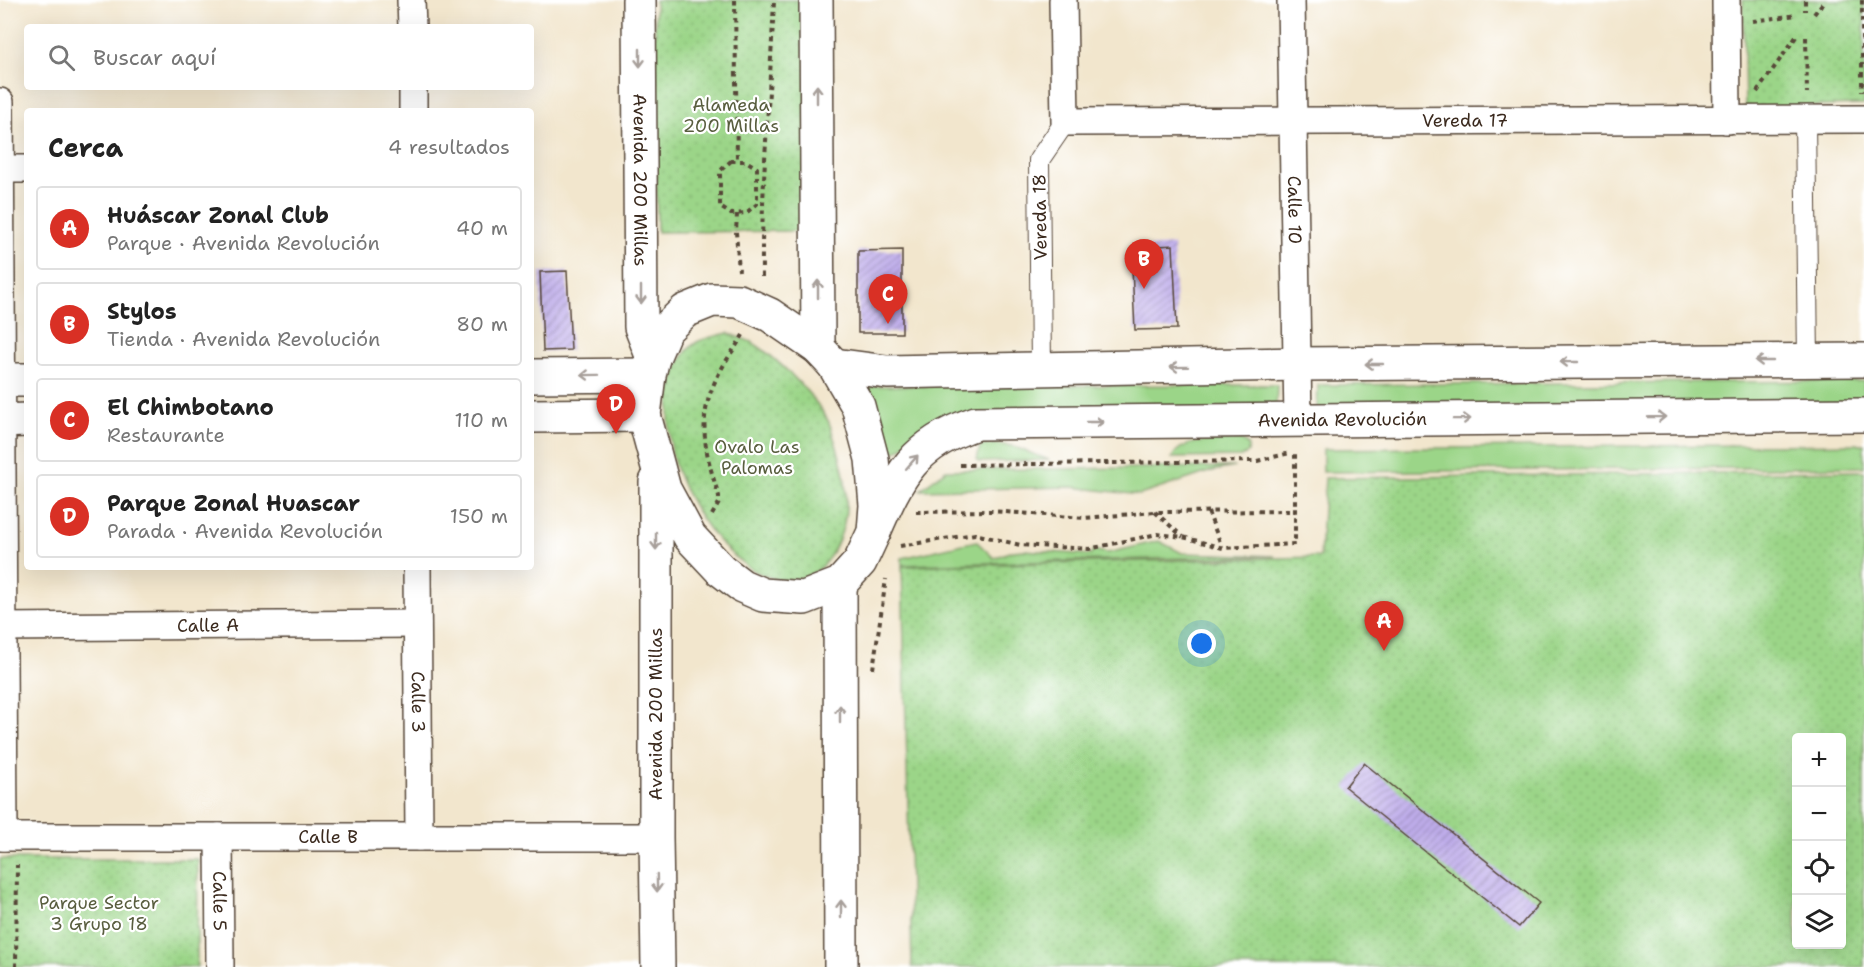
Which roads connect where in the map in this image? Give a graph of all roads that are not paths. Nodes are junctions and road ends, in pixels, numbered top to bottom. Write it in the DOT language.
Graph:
graph roads {
  1 [pos="411,0"];
  2 [pos="639,0"];
  3 [pos="816,0"];
  4 [pos="1064,0"];
  5 [pos="1291,0"];
  6 [pos="1726,0"];
  7 [pos="412,24"];
  8 [pos="413,90"];
  9 [pos="0,102"];
  10 [pos="413,108"];
  11 [pos="1806,110"];
  12 [pos="1863,110"];
  13 [pos="1727,120"];
  14 [pos="1293,121"];
  15 [pos="1065,122"];
  16 [pos="0,169"];
  17 [pos="24,169"];
  18 [pos="826,356"];
  19 [pos="1864,360"];
  20 [pos="1808,361"];
  21 [pos="1297,364"];
  22 [pos="651,366"];
  23 [pos="1041,369"];
  24 [pos="534,376"];
  25 [pos="10,380"];
  26 [pos="644,415"];
  27 [pos="1864,415"];
  28 [pos="534,416"];
  29 [pos="10,421"];
  30 [pos="1298,421"];
  31 [pos="656,462"];
  32 [pos="882,539"];
  33 [pos="417,570"];
  34 [pos="840,584"];
  35 [pos="417,624"];
  36 [pos="1,627"];
  37 [pos="7,837"];
  38 [pos="219,837"];
  39 [pos="419,837"];
  40 [pos="656,837"];
  41 [pos="220,967"];
  42 [pos="658,967"];
  43 [pos="841,967"];
  1 -- 7 [label="street"];
  2 -- 22 [label="main road, Avenida 200 Millas, one-way"];
  18 -- 3 [label="main road, one-way"];
  4 -- 15 [label="street"];
  5 -- 14 [label="street, Calle 10"];
  6 -- 13 [label="street"];
  8 -- 10 [label="street"];
  9 -- 16 [label="street"];
  11 -- 12 [label="street, Vereda 17"];
  11 -- 13 [label="street, Vereda 17"];
  11 -- 20 [label="street"];
  13 -- 14 [label="street, Vereda 17"];
  14 -- 15 [label="street, Vereda 17"];
  14 -- 21 [label="street, Calle 10"];
  15 -- 23 [label="street, Vereda 18"];
  16 -- 17 [label="street"];
  16 -- 25 [label="street"];
  18 -- 22 [label="main road"];
  18 -- 23 [label="main road"];
  18 -- 32 [label="main road"];
  19 -- 20 [label="main road"];
  20 -- 21 [label="main road, one-way"];
  21 -- 23 [label="main road, one-way"];
  21 -- 30 [label="street, Calle 10"];
  22 -- 24 [label="main road, one-way"];
  22 -- 26 [label="main road"];
  25 -- 29 [label="street"];
  26 -- 28 [label="main road"];
  26 -- 31 [label="main road"];
  30 -- 27 [label="main road, Avenida Revolución, one-way"];
  29 -- 36 [label="street"];
  32 -- 30 [label="main road, Avenida Revolución, one-way"];
  31 -- 34 [label="main road"];
  31 -- 40 [label="main road, Avenida 200 Millas, one-way"];
  32 -- 34 [label="main road"];
  33 -- 35 [label="street, Calle 3"];
  43 -- 34 [label="main road, one-way"];
  35 -- 36 [label="street, Calle A"];
  35 -- 39 [label="street, Calle 3"];
  36 -- 37 [label="street"];
  37 -- 38 [label="street, Calle B"];
  38 -- 39 [label="street, Calle B"];
  38 -- 41 [label="street, Calle 5"];
  39 -- 40 [label="street, Calle B"];
  40 -- 42 [label="main road, Avenida 200 Millas, one-way"];
}
